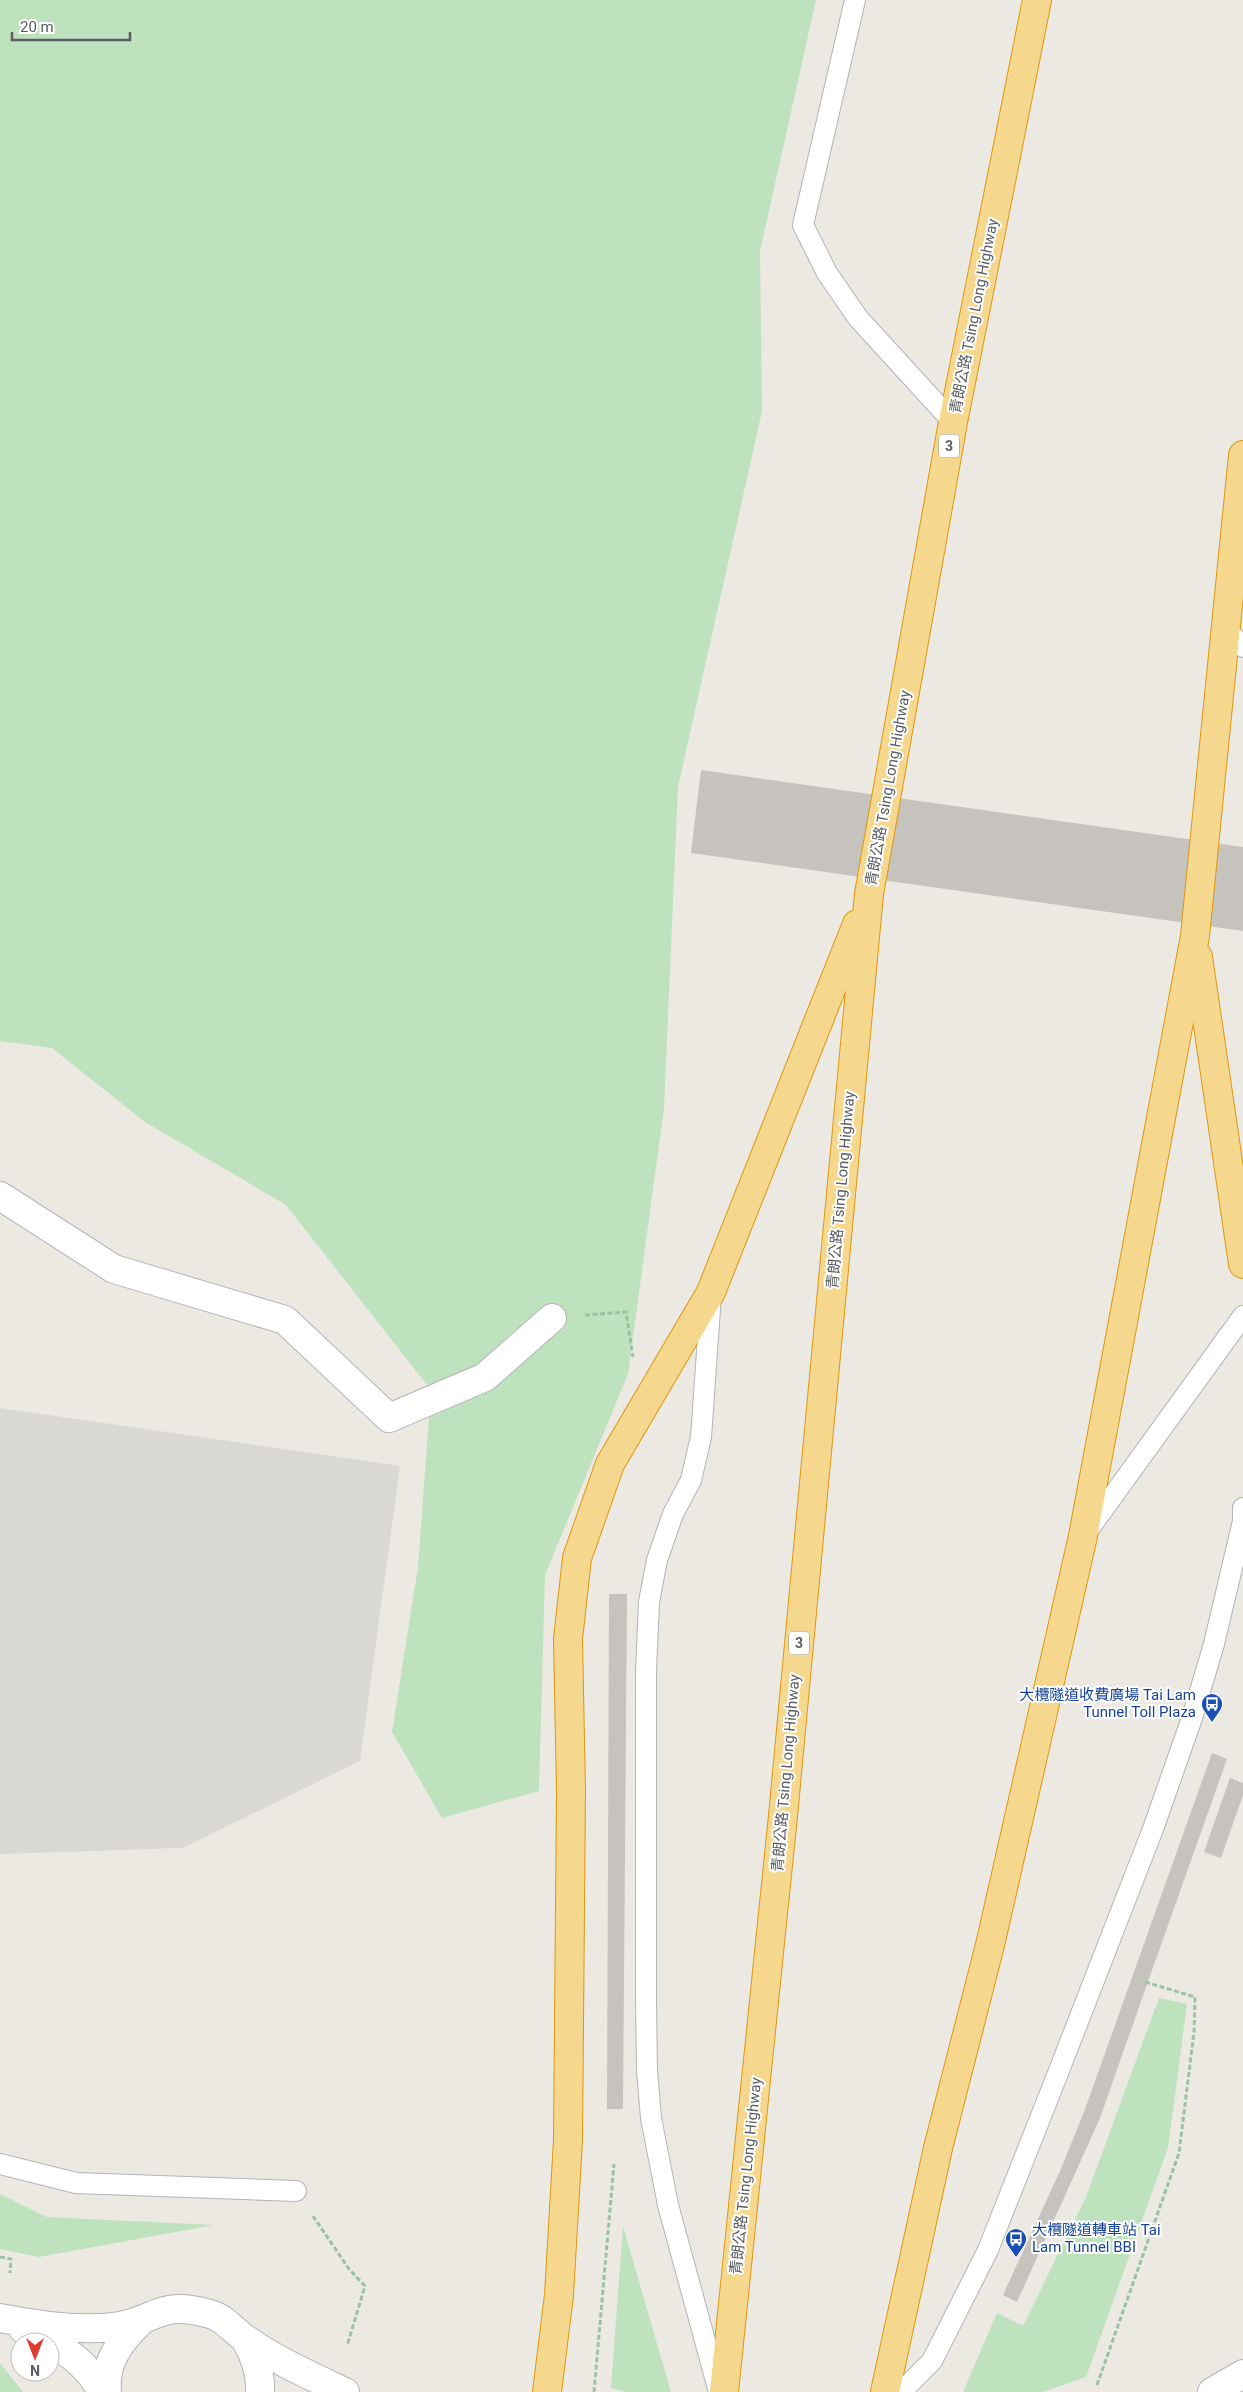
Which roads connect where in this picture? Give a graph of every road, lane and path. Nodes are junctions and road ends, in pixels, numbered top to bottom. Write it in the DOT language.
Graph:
graph roads {
  1 [pos="855,0"];
  2 [pos="1037,0"];
  3 [pos="953,422"];
  4 [pos="1243,455"];
  5 [pos="1241,491"];
  6 [pos="1235,638"];
  7 [pos="869,894"];
  8 [pos="1195,936"];
  9 [pos="0,1196"];
  10 [pos="1243,1264"];
  11 [pos="711,1292"];
  12 [pos="1243,1316"];
  13 [pos="552,1318"];
  14 [pos="633,1359"];
  15 [pos="1243,1508"];
  16 [pos="1083,1536"];
  17 [pos="1142,1981"];
  18 [pos="0,2164"];
  19 [pos="614,2164"];
  20 [pos="296,2191"];
  21 [pos="323,2230"];
  22 [pos="0,2257"];
  23 [pos="10,2273"];
  24 [pos="0,2319"];
  25 [pos="140,2322"];
  26 [pos="245,2339"];
  27 [pos="347,2346"];
  28 [pos="1243,2374"];
  29 [pos="1097,2385"];
  30 [pos="102,2392"];
  31 [pos="107,2392"];
  32 [pos="260,2392"];
  33 [pos="345,2392"];
  34 [pos="547,2392"];
  35 [pos="594,2392"];
  36 [pos="719,2392"];
  37 [pos="724,2392"];
  38 [pos="885,2392"];
  39 [pos="901,2392"];
  40 [pos="1212,2392"];
  1 -- 3 [label="lane"];
  2 -- 3 [label="highway, 青朗公路 Tsing Long Highway / 3"];
  3 -- 7 [label="highway, 青朗公路 Tsing Long Highway / 3"];
  4 -- 5 [label="highway"];
  5 -- 6 [label="highway"];
  6 -- 8 [label="highway"];
  7 -- 11 [label="highway"];
  7 -- 37 [label="highway, 青朗公路 Tsing Long Highway / 3"];
  8 -- 10 [label="highway"];
  8 -- 16 [label="highway"];
  9 -- 13 [label="main road"];
  11 -- 34 [label="highway"];
  11 -- 36 [label="lane"];
  12 -- 16 [label="lane"];
  13 -- 14 [label="path"];
  15 -- 39 [label="lane"];
  16 -- 38 [label="highway"];
  17 -- 29 [label="path"];
  18 -- 20 [label="lane"];
  19 -- 35 [label="path"];
  21 -- 27 [label="path"];
  22 -- 23 [label="path"];
  24 -- 25 [label="main road"];
  24 -- 30 [label="main road"];
  25 -- 26 [label="main road"];
  25 -- 31 [label="main road"];
  26 -- 32 [label="main road"];
  26 -- 33 [label="main road"];
  28 -- 40 [label="main road"];
}
